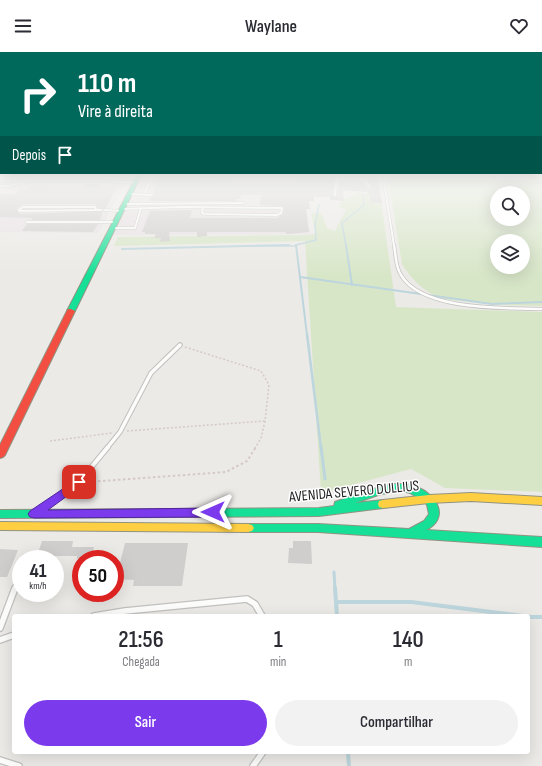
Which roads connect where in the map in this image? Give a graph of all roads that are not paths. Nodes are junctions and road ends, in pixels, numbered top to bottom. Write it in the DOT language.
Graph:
graph roads {
  1 [pos="21,208"];
  2 [pos="120,208"];
  3 [pos="123,208"];
  4 [pos="141,208"];
  5 [pos="203,208"];
  6 [pos="282,208"];
  7 [pos="387,208"];
  8 [pos="96,210"];
  9 [pos="101,210"];
  10 [pos="105,210"];
  11 [pos="27,222"];
  12 [pos="114,225"];
  13 [pos="542,309"];
  14 [pos="180,345"];
  15 [pos="0,455"];
  16 [pos="429,499"];
  17 [pos="542,501"];
  18 [pos="0,506"];
  19 [pos="319,512"];
  20 [pos="0,514"];
  21 [pos="16,514"];
  22 [pos="34,514"];
  23 [pos="0,526"];
  24 [pos="386,532"];
  25 [pos="542,542"];
  26 [pos="12,596"];
  27 [pos="106,614"];
  28 [pos="261,614"];
  29 [pos="0,627"];
  30 [pos="12,636"];
  31 [pos="0,640"];
  32 [pos="262,754"];
  33 [pos="0,760"];
  34 [pos="19,766"];
  35 [pos="253,766"];
  1 -- 8 [label="lane"];
  2 -- 10 [label="lane"];
  3 -- 12 [label="main road"];
  4 -- 12 [label="lane"];
  5 -- 6 [label="lane"];
  7 -- 13 [label="lane"];
  8 -- 9 [label="lane"];
  11 -- 12 [label="lane"];
  12 -- 15 [label="main road"];
  14 -- 22 [label="lane"];
  16 -- 17 [label="main road, AVENIDA SEVERO DULLIUS"];
  16 -- 19 [label="main road, AVENIDA SEVERO DULLIUS"];
  16 -- 19 [label="main road"];
  16 -- 24 [label="main road"];
  18 -- 21 [label="main road"];
  19 -- 22 [label="main road, AVENIDA SEVERO DULLIUS"];
  20 -- 21 [label="main road, AVENIDA SEVERO DULLIUS"];
  21 -- 22 [label="main road, AVENIDA SEVERO DULLIUS"];
  23 -- 24 [label="main road"];
  24 -- 25 [label="main road"];
  26 -- 29 [label="lane"];
  27 -- 28 [label="lane"];
  30 -- 31 [label="lane"];
  32 -- 35 [label="lane"];
  33 -- 34 [label="lane"];
}
